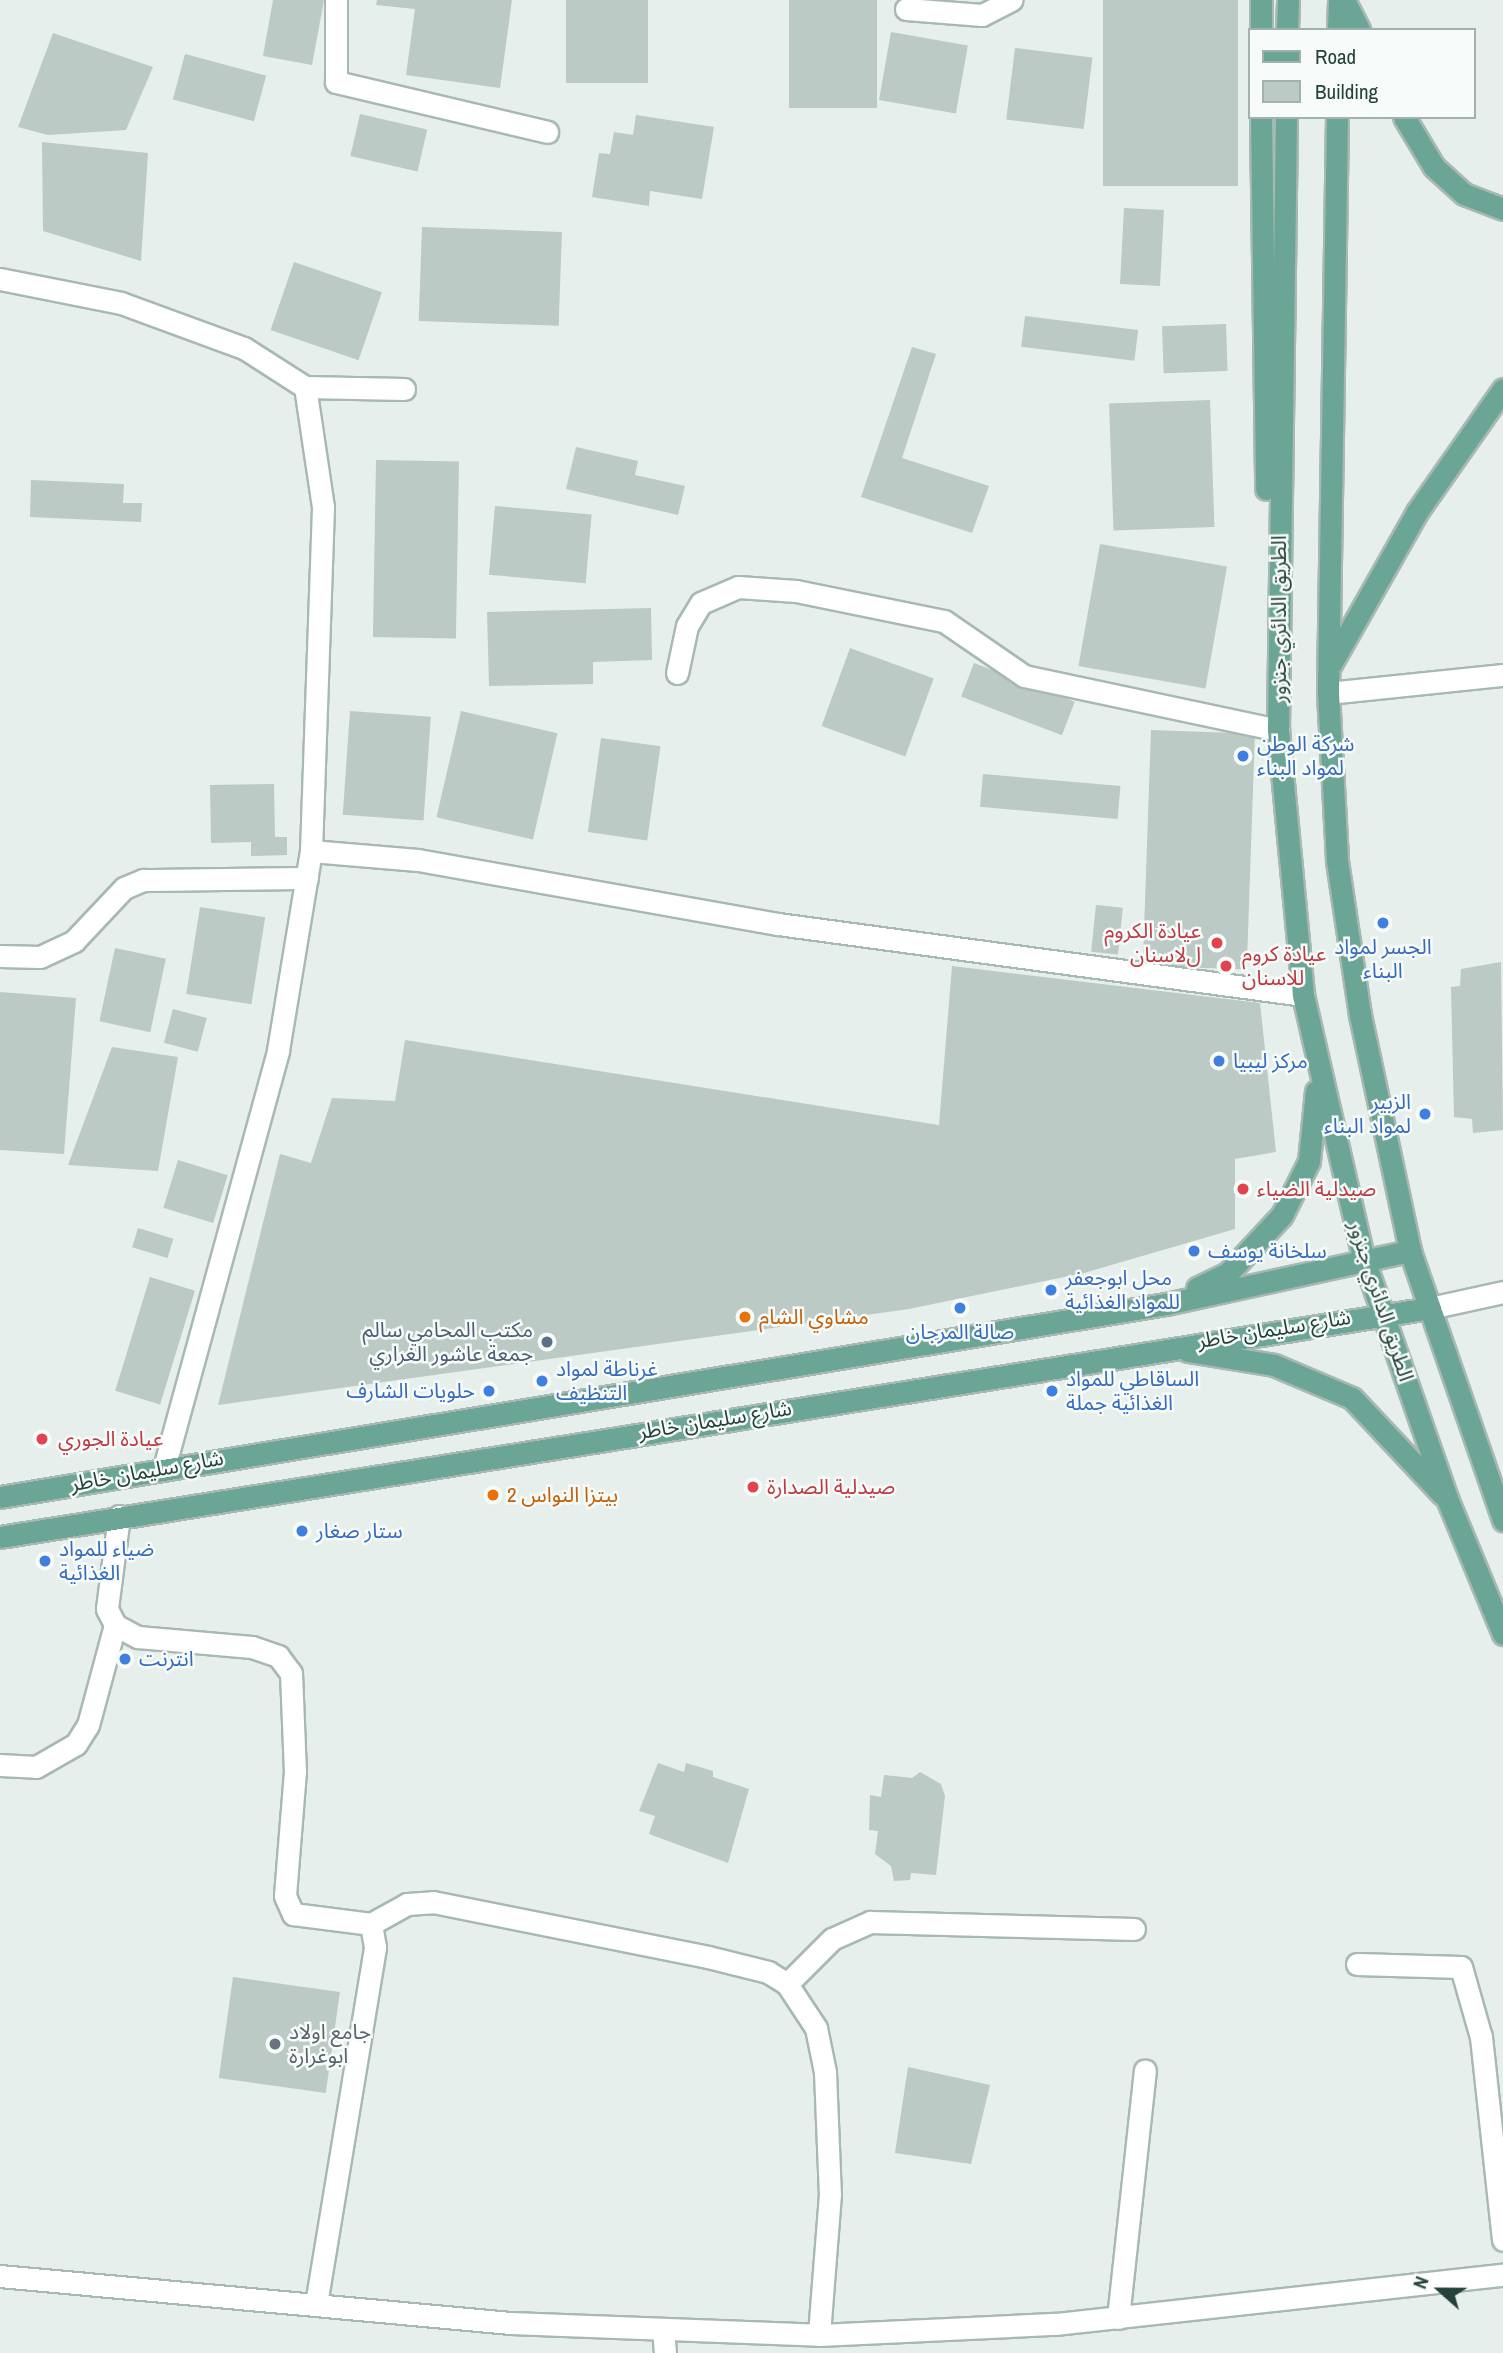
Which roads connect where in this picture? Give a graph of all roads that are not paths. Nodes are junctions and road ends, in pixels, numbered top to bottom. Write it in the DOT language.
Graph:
graph roads {
  1 [pos="336,0"];
  2 [pos="1011,0"];
  3 [pos="1261,0"];
  4 [pos="1287,0"];
  5 [pos="1341,0"];
  6 [pos="906,9"];
  7 [pos="1261,28"];
  8 [pos="1287,28"];
  9 [pos="1338,28"];
  10 [pos="1358,28"];
  11 [pos="1261,119"];
  12 [pos="1286,119"];
  13 [pos="1337,119"];
  14 [pos="1405,119"];
  15 [pos="547,132"];
  16 [pos="1503,209"];
  17 [pos="0,278"];
  18 [pos="305,387"];
  19 [pos="404,389"];
  20 [pos="1503,389"];
  21 [pos="1279,600"];
  22 [pos="1330,666"];
  23 [pos="677,673"];
  24 [pos="1503,675"];
  25 [pos="1328,693"];
  26 [pos="1278,730"];
  27 [pos="311,850"];
  28 [pos="307,878"];
  29 [pos="0,956"];
  30 [pos="1303,995"];
  31 [pos="1318,1076"];
  32 [pos="1410,1251"];
  33 [pos="1363,1257"];
  34 [pos="1503,1292"];
  35 [pos="1166,1304"];
  36 [pos="1430,1308"];
  37 [pos="1382,1311"];
  38 [pos="1151,1349"];
  39 [pos="164,1468"];
  40 [pos="0,1497"];
  41 [pos="1448,1501"];
  42 [pos="119,1516"];
  43 [pos="1503,1520"];
  44 [pos="0,1536"];
  45 [pos="115,1625"];
  46 [pos="1503,1634"];
  47 [pos="0,1765"];
  48 [pos="371,1924"];
  49 [pos="1134,1929"];
  50 [pos="1357,1964"];
  51 [pos="787,1984"];
  52 [pos="1144,2070"];
  53 [pos="1503,2240"];
  54 [pos="1503,2275"];
  55 [pos="0,2276"];
  56 [pos="316,2304"];
  57 [pos="1118,2318"];
  58 [pos="663,2330"];
  59 [pos="819,2335"];
  60 [pos="794,2344"];
  61 [pos="665,2353"];
  1 -- 15 [label="street"];
  2 -- 6 [label="street"];
  3 -- 7 [label="main road"];
  4 -- 8 [label="main road"];
  5 -- 9 [label="main road"];
  5 -- 10 [label="main road"];
  11 -- 21 [label="main road"];
  12 -- 21 [label="main road, الطريق الدائري جنزور"];
  13 -- 22 [label="main road, الطريق الدائري جنزور"];
  14 -- 16 [label="main road"];
  17 -- 18 [label="street"];
  18 -- 19 [label="street"];
  18 -- 27 [label="street"];
  20 -- 22 [label="main road"];
  21 -- 26 [label="main road, الطريق الدائري جنزور"];
  22 -- 25 [label="main road, الطريق الدائري جنزور"];
  23 -- 26 [label="street"];
  24 -- 25 [label="street"];
  25 -- 32 [label="main road, الطريق الدائري جنزور"];
  26 -- 30 [label="main road, الطريق الدائري جنزور"];
  27 -- 28 [label="street"];
  27 -- 30 [label="street"];
  28 -- 29 [label="street"];
  28 -- 39 [label="street"];
  30 -- 31 [label="main road, الطريق الدائري جنزور"];
  31 -- 33 [label="main road, الطريق الدائري جنزور"];
  31 -- 35 [label="main road"];
  32 -- 33 [label="main road, شارع سليمان خاطر"];
  32 -- 36 [label="main road, الطريق الدائري جنزور"];
  33 -- 35 [label="main road, شارع سليمان خاطر"];
  33 -- 37 [label="main road, الطريق الدائري جنزور"];
  34 -- 36 [label="street"];
  35 -- 39 [label="main road, شارع سليمان خاطر"];
  36 -- 37 [label="main road, شارع سليمان خاطر"];
  36 -- 43 [label="main road, الطريق الدائري جنزور"];
  37 -- 38 [label="main road, شارع سليمان خاطر"];
  37 -- 41 [label="main road, الطريق الدائري جنزور"];
  38 -- 41 [label="main road"];
  38 -- 42 [label="main road, شارع سليمان خاطر"];
  39 -- 40 [label="main road, شارع سليمان خاطر"];
  41 -- 46 [label="main road, الطريق الدائري جنزور"];
  42 -- 44 [label="main road, شارع سليمان خاطر"];
  42 -- 45 [label="street"];
  45 -- 47 [label="street"];
  45 -- 48 [label="street"];
  48 -- 51 [label="street"];
  48 -- 56 [label="street"];
  49 -- 51 [label="street"];
  50 -- 53 [label="street"];
  51 -- 59 [label="street"];
  52 -- 57 [label="street"];
  54 -- 57 [label="street"];
  55 -- 56 [label="street"];
  56 -- 58 [label="street"];
  57 -- 59 [label="street"];
  58 -- 60 [label="street"];
  58 -- 61 [label="street"];
  59 -- 60 [label="street"];
}
